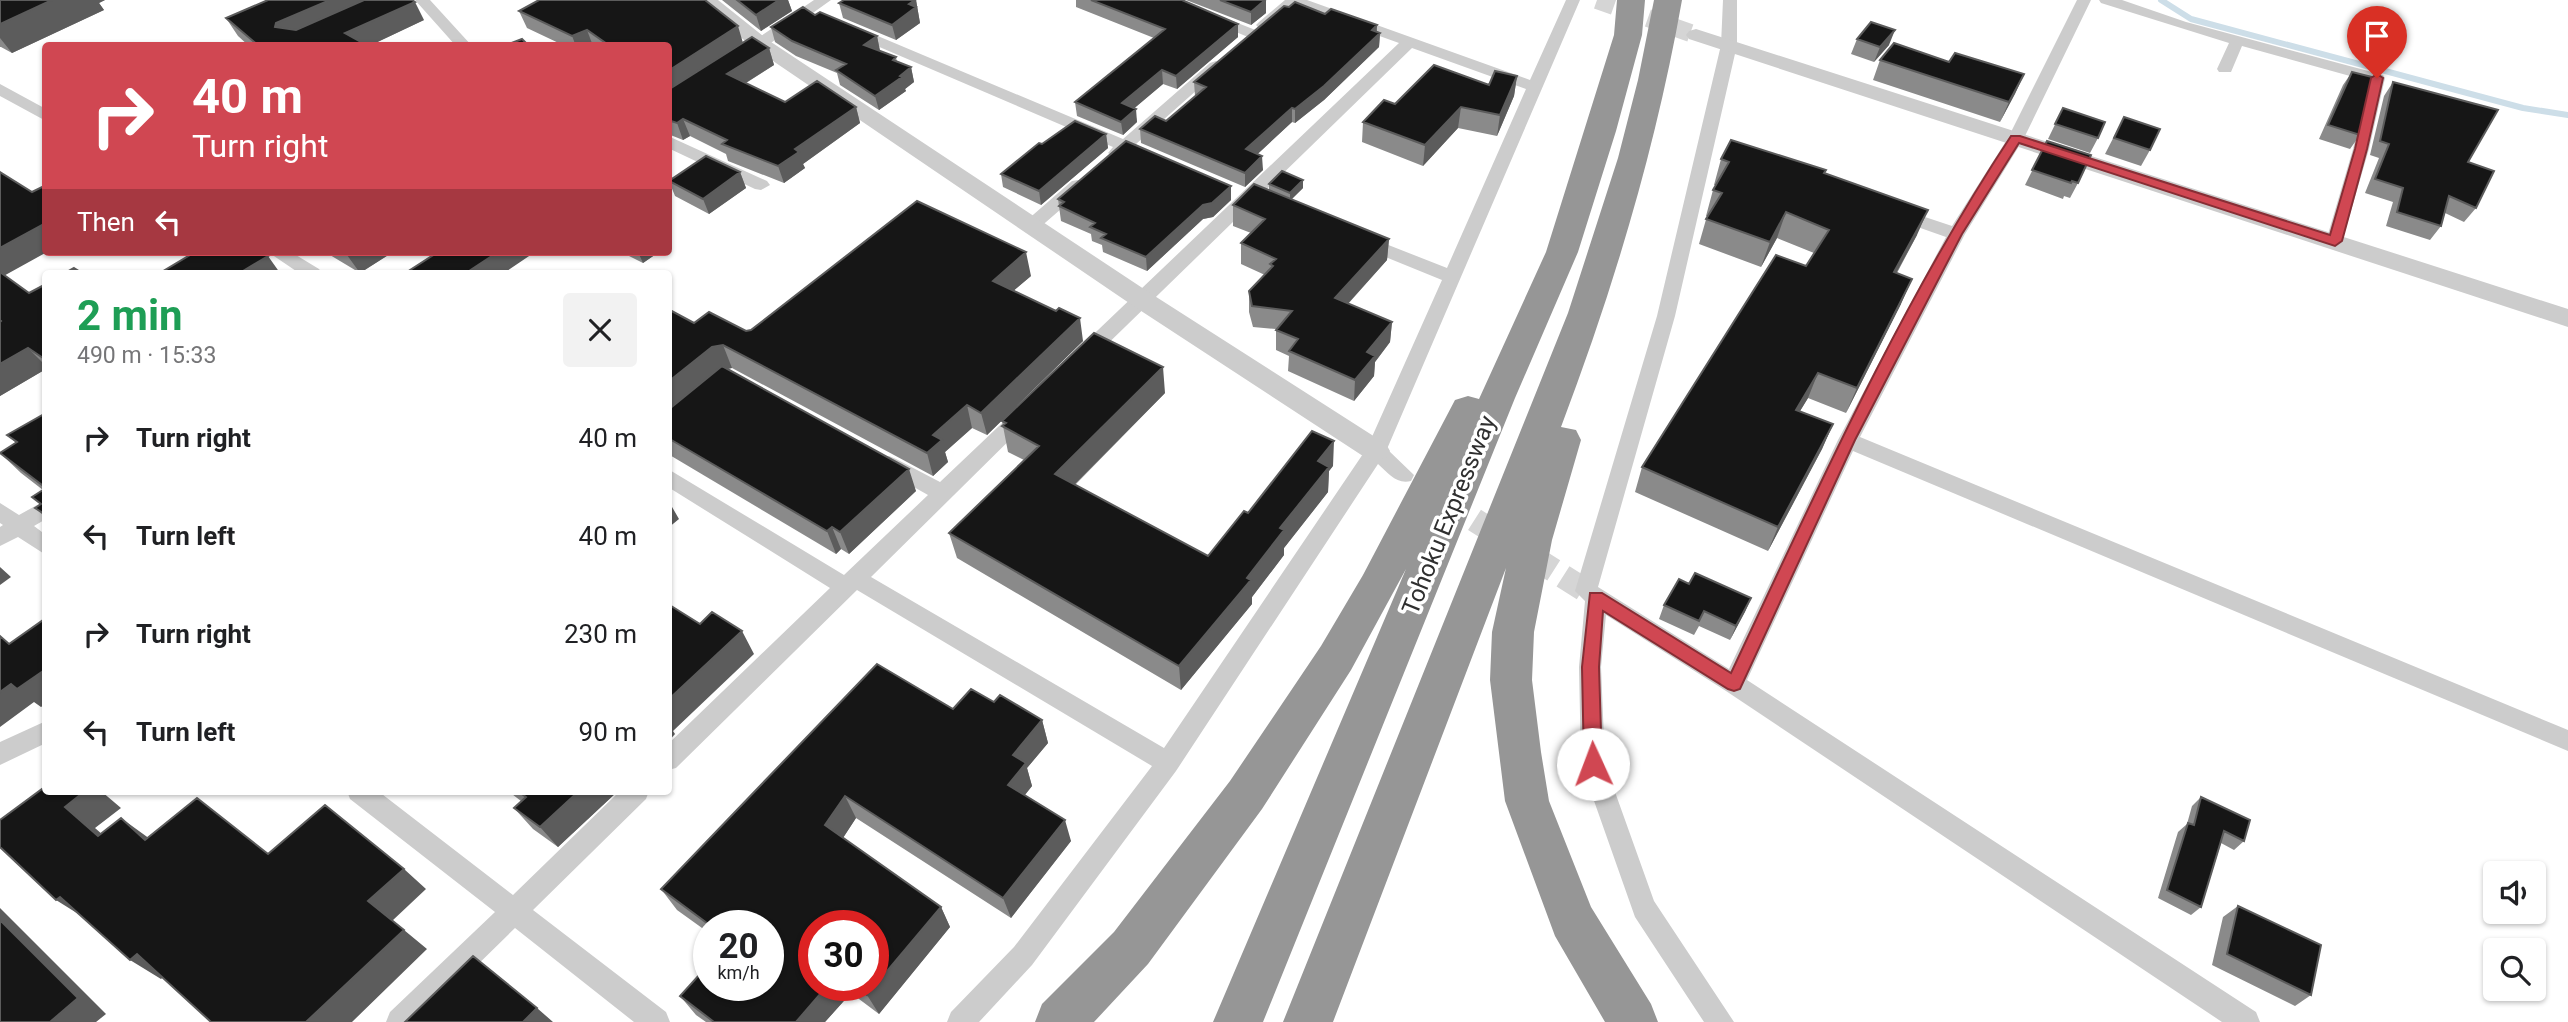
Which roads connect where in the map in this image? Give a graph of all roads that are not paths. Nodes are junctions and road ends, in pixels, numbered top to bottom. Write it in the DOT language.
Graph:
graph roads {
  1 [pos="422,0"];
  2 [pos="705,0"];
  3 [pos="1166,0"];
  4 [pos="1293,0"];
  5 [pos="1573,0"];
  6 [pos="1631,0"];
  7 [pos="1668,0"];
  8 [pos="1730,0"];
  9 [pos="2084,0"];
  10 [pos="2106,0"];
  11 [pos="821,13"];
  12 [pos="1696,35"];
  13 [pos="1409,41"];
  14 [pos="2237,41"];
  15 [pos="462,42"];
  16 [pos="1243,42"];
  17 [pos="761,44"];
  18 [pos="1729,45"];
  19 [pos="726,66"];
  20 [pos="2225,68"];
  21 [pos="1535,87"];
  22 [pos="0,89"];
  23 [pos="42,114"];
  24 [pos="1601,131"];
  25 [pos="2016,138"];
  26 [pos="672,143"];
  27 [pos="1124,145"];
  28 [pos="1638,145"];
  29 [pos="1161,161"];
  30 [pos="761,184"];
  31 [pos="1877,206"];
  32 [pos="1032,225"];
  33 [pos="1955,234"];
  34 [pos="1351,236"];
  35 [pos="2335,241"];
  36 [pos="284,256"];
  37 [pos="308,270"];
  38 [pos="1451,277"];
  39 [pos="1141,299"];
  40 [pos="2568,318"];
  41 [pos="1072,367"];
  42 [pos="1042,396"];
  43 [pos="1848,440"];
  44 [pos="1376,452"];
  45 [pos="872,454"];
  46 [pos="1405,475"];
  47 [pos="672,479"];
  48 [pos="942,494"];
  49 [pos="42,511"];
  50 [pos="0,512"];
  51 [pos="18,526"];
  52 [pos="0,538"];
  53 [pos="42,544"];
  54 [pos="850,583"];
  55 [pos="1596,598"];
  56 [pos="1734,684"];
  57 [pos="42,733"];
  58 [pos="2568,741"];
  59 [pos="0,754"];
  60 [pos="672,756"];
  61 [pos="1168,763"];
  62 [pos="364,795"];
  63 [pos="633,795"];
  64 [pos="513,911"];
  65 [pos="400,1022"];
  66 [pos="656,1022"];
  67 [pos="961,1022"];
  68 [pos="1060,1022"];
  69 [pos="1238,1022"];
  70 [pos="1308,1022"];
  71 [pos="1633,1022"];
  72 [pos="1720,1022"];
  73 [pos="2246,1022"];
  1 -- 15 [label="street"];
  2 -- 17 [label="street"];
  3 -- 16 [label="street"];
  4 -- 13 [label="street"];
  4 -- 16 [label="street"];
  5 -- 21 [label="street"];
  6 -- 24 [label="highway, Tohoku Expressway"];
  7 -- 28 [label="highway"];
  8 -- 18 [label="street"];
  9 -- 25 [label="street"];
  10 -- 14 [label="street"];
  11 -- 17 [label="street"];
  11 -- 27 [label="street"];
  12 -- 18 [label="street"];
  13 -- 21 [label="street"];
  13 -- 39 [label="street"];
  14 -- 20 [label="street"];
  14 -- 35 [label="street"];
  16 -- 27 [label="street"];
  17 -- 19 [label="street"];
  17 -- 32 [label="street"];
  18 -- 25 [label="street"];
  18 -- 55 [label="street"];
  21 -- 38 [label="street"];
  22 -- 23 [label="street"];
  24 -- 68 [label="highway"];
  24 -- 69 [label="highway, Tohoku Expressway"];
  25 -- 33 [label="street"];
  25 -- 35 [label="street"];
  26 -- 30 [label="street"];
  27 -- 29 [label="street"];
  27 -- 32 [label="street"];
  28 -- 70 [label="highway"];
  28 -- 71 [label="highway"];
  31 -- 33 [label="street"];
  32 -- 39 [label="street"];
  33 -- 43 [label="street"];
  34 -- 38 [label="street"];
  35 -- 40 [label="street"];
  36 -- 37 [label="street"];
  38 -- 44 [label="street"];
  39 -- 41 [label="street"];
  39 -- 44 [label="street"];
  42 -- 48 [label="street"];
  43 -- 56 [label="street"];
  43 -- 58 [label="street"];
  44 -- 46 [label="street"];
  44 -- 61 [label="street"];
  45 -- 48 [label="street"];
  47 -- 54 [label="street"];
  48 -- 54 [label="street"];
  49 -- 51 [label="street"];
  50 -- 51 [label="street"];
  51 -- 52 [label="street"];
  51 -- 53 [label="street"];
  54 -- 60 [label="street"];
  54 -- 61 [label="street"];
  55 -- 56 [label="street"];
  55 -- 72 [label="street"];
  56 -- 73 [label="street"];
  57 -- 59 [label="street"];
  61 -- 67 [label="street"];
  62 -- 64 [label="street"];
  63 -- 64 [label="street"];
  64 -- 65 [label="street"];
  64 -- 66 [label="street"];
}
